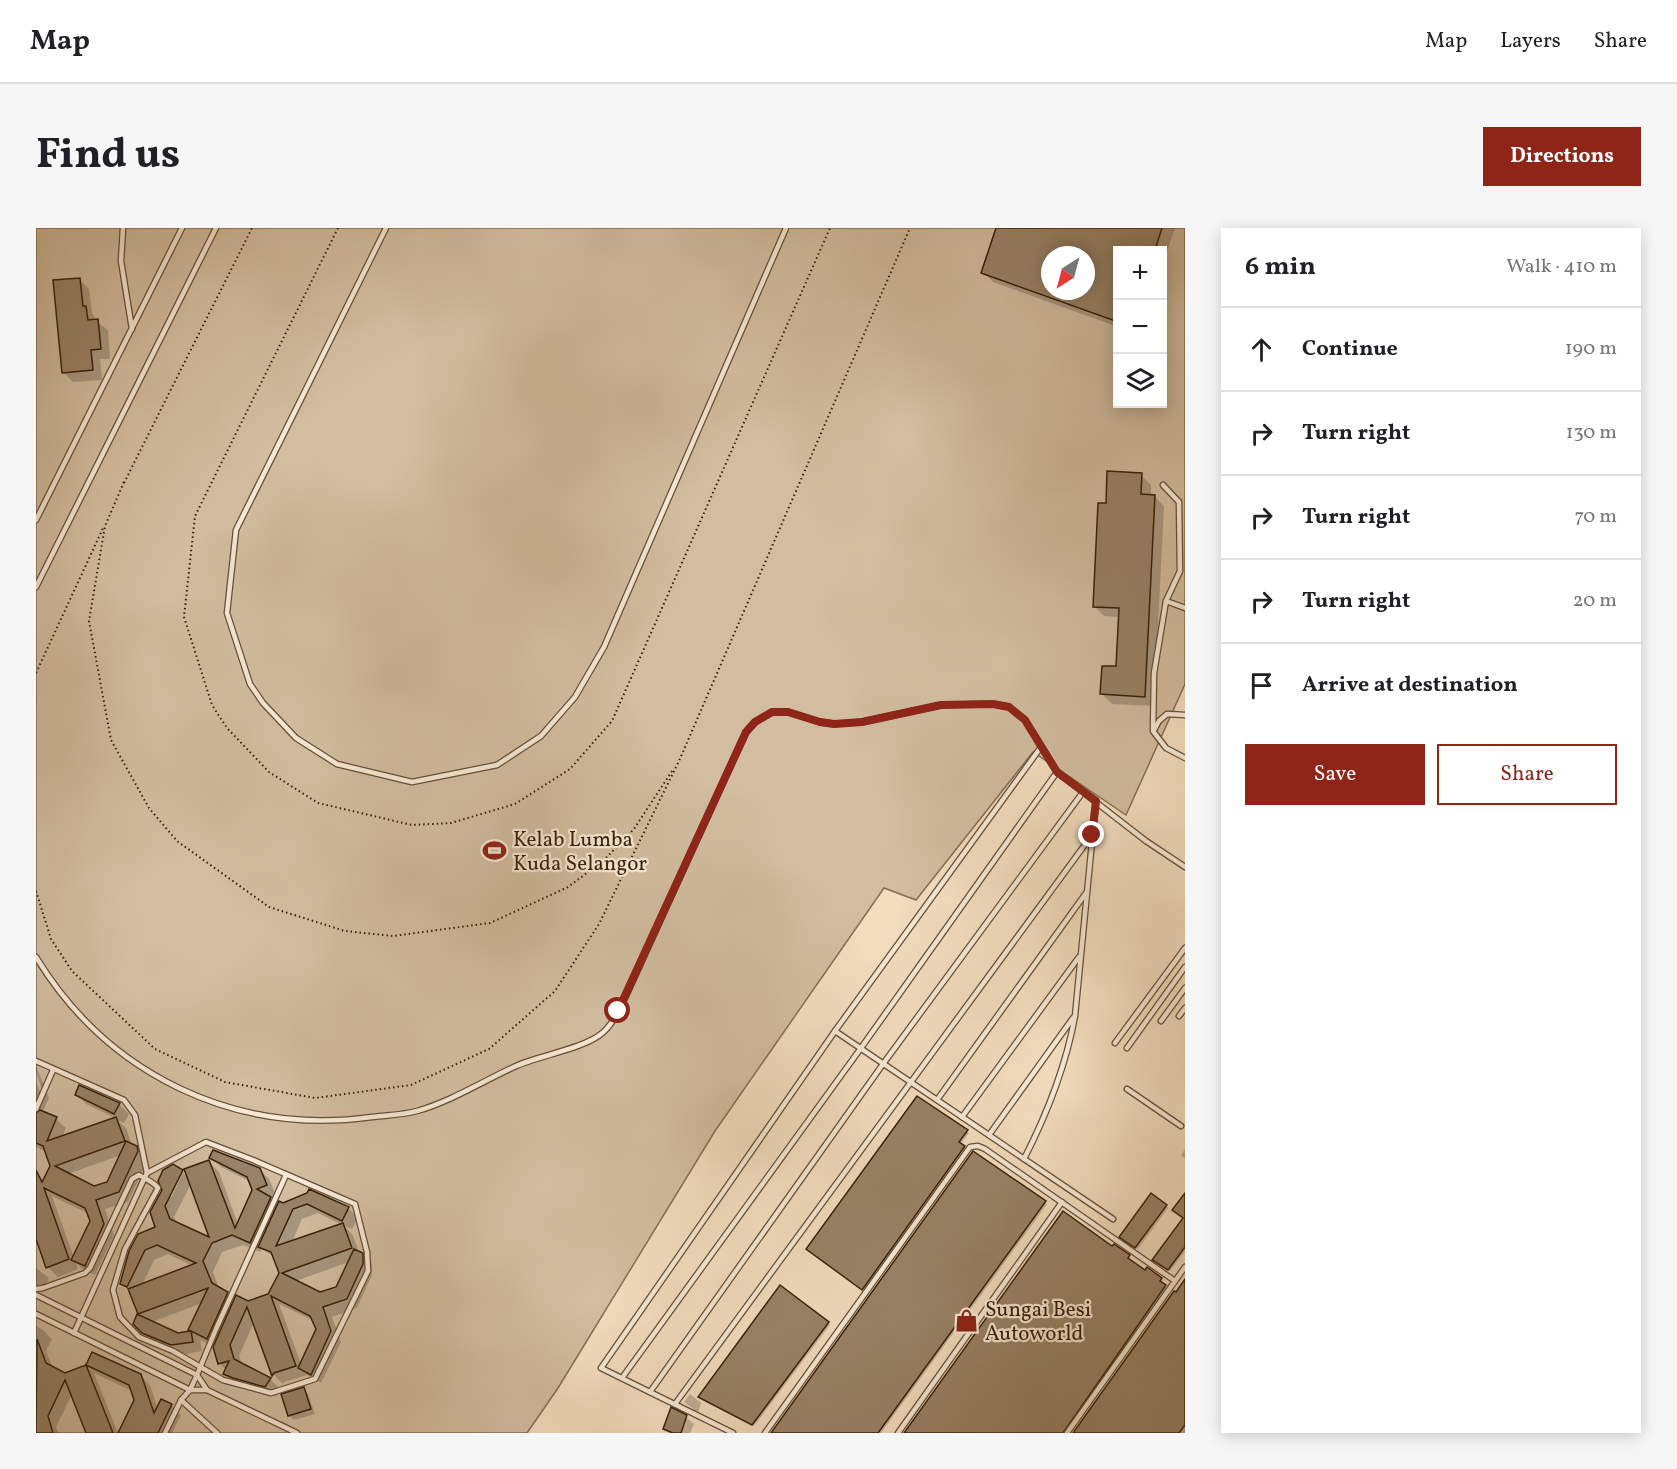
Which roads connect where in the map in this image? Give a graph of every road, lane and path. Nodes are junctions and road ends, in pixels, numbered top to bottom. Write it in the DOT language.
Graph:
graph roads {
  1 [pos="123,228"];
  2 [pos="182,228"];
  3 [pos="216,228"];
  4 [pos="252,228"];
  5 [pos="338,228"];
  6 [pos="386,228"];
  7 [pos="786,228"];
  8 [pos="830,228"];
  9 [pos="910,228"];
  10 [pos="132,329"];
  11 [pos="124,482"];
  12 [pos="1163,485"];
  13 [pos="1182,503"];
  14 [pos="36,520"];
  15 [pos="1180,536"];
  16 [pos="1185,541"];
  17 [pos="1183,571"];
  18 [pos="36,587"];
  19 [pos="1166,601"];
  20 [pos="1185,608"];
  21 [pos="36,673"];
  22 [pos="1185,715"];
  23 [pos="1153,731"];
  24 [pos="1041,747"];
  25 [pos="1185,758"];
  26 [pos="679,761"];
  27 [pos="1057,772"];
  28 [pos="1083,792"];
  29 [pos="1096,801"];
  30 [pos="1092,835"];
  31 [pos="1185,867"];
  32 [pos="36,891"];
  33 [pos="1087,891"];
  34 [pos="1185,948"];
  35 [pos="1080,956"];
  36 [pos="36,957"];
  37 [pos="1185,967"];
  38 [pos="1185,988"];
  39 [pos="1185,1008"];
  40 [pos="1075,1016"];
  41 [pos="1179,1016"];
  42 [pos="1161,1021"];
  43 [pos="835,1031"];
  44 [pos="1115,1043"];
  45 [pos="861,1048"];
  46 [pos="1127,1048"];
  47 [pos="36,1061"];
  48 [pos="883,1064"];
  49 [pos="53,1070"];
  50 [pos="912,1083"];
  51 [pos="1126,1089"];
  52 [pos="937,1100"];
  53 [pos="36,1110"];
  54 [pos="962,1117"];
  55 [pos="1181,1126"];
  56 [pos="989,1135"];
  57 [pos="1024,1159"];
  58 [pos="147,1173"];
  59 [pos="286,1175"];
  60 [pos="144,1179"];
  61 [pos="1062,1202"];
  62 [pos="1113,1219"];
  63 [pos="1185,1267"];
  64 [pos="1175,1281"];
  65 [pos="36,1289"];
  66 [pos="36,1295"];
  67 [pos="36,1314"];
  68 [pos="80,1316"];
  69 [pos="74,1333"];
  70 [pos="201,1366"];
  71 [pos="197,1375"];
  72 [pos="622,1378"];
  73 [pos="190,1390"];
  74 [pos="207,1390"];
  75 [pos="650,1392"];
  76 [pos="181,1400"];
  77 [pos="675,1404"];
  78 [pos="165,1433"];
  79 [pos="217,1433"];
  80 [pos="297,1433"];
  81 [pos="733,1433"];
  82 [pos="765,1433"];
  83 [pos="898,1433"];
  84 [pos="1067,1433"];
  1 -- 10 [label="lane"];
  2 -- 10 [label="lane"];
  3 -- 18 [label="lane"];
  4 -- 11 [label="path"];
  5 -- 8 [label="path"];
  6 -- 7 [label="lane"];
  9 -- 26 [label="path"];
  10 -- 14 [label="lane"];
  11 -- 21 [label="path"];
  11 -- 26 [label="path"];
  12 -- 13 [label="lane"];
  13 -- 15 [label="lane"];
  15 -- 16 [label="lane"];
  15 -- 17 [label="lane"];
  17 -- 19 [label="lane"];
  19 -- 20 [label="lane"];
  19 -- 23 [label="lane"];
  22 -- 23 [label="lane"];
  23 -- 25 [label="lane"];
  24 -- 27 [label="lane"];
  24 -- 36 [label="lane"];
  24 -- 43 [label="lane"];
  26 -- 32 [label="path"];
  27 -- 28 [label="lane"];
  27 -- 45 [label="lane"];
  28 -- 29 [label="lane"];
  28 -- 48 [label="lane"];
  29 -- 30 [label="lane"];
  29 -- 31 [label="lane"];
  30 -- 33 [label="lane"];
  30 -- 50 [label="lane"];
  33 -- 35 [label="lane"];
  33 -- 52 [label="lane"];
  34 -- 44 [label="lane"];
  35 -- 40 [label="lane"];
  35 -- 54 [label="lane"];
  37 -- 46 [label="lane"];
  38 -- 42 [label="lane"];
  39 -- 41 [label="lane"];
  40 -- 56 [label="lane"];
  40 -- 57 [label="lane"];
  43 -- 45 [label="lane"];
  43 -- 72 [label="lane"];
  45 -- 48 [label="lane"];
  45 -- 72 [label="lane"];
  47 -- 49 [label="lane"];
  48 -- 50 [label="lane"];
  48 -- 75 [label="lane"];
  49 -- 53 [label="lane"];
  49 -- 58 [label="lane"];
  50 -- 52 [label="lane"];
  50 -- 77 [label="lane"];
  51 -- 55 [label="lane"];
  52 -- 54 [label="lane"];
  54 -- 56 [label="lane"];
  56 -- 57 [label="lane"];
  57 -- 62 [label="lane"];
  58 -- 59 [label="lane"];
  58 -- 60 [label="lane"];
  59 -- 70 [label="lane"];
  59 -- 70 [label="lane"];
  60 -- 65 [label="lane"];
  60 -- 68 [label="lane"];
  60 -- 70 [label="lane"];
  61 -- 64 [label="lane"];
  61 -- 82 [label="lane"];
  61 -- 83 [label="lane"];
  63 -- 64 [label="lane"];
  64 -- 84 [label="lane"];
  66 -- 68 [label="lane"];
  67 -- 69 [label="lane"];
  68 -- 69 [label="lane"];
  68 -- 71 [label="lane"];
  69 -- 73 [label="lane"];
  70 -- 71 [label="lane"];
  71 -- 73 [label="lane"];
  71 -- 74 [label="lane"];
  72 -- 75 [label="lane"];
  73 -- 74 [label="lane"];
  73 -- 76 [label="lane"];
  74 -- 80 [label="lane"];
  75 -- 77 [label="lane"];
  76 -- 78 [label="lane"];
  76 -- 79 [label="lane"];
  77 -- 81 [label="lane"];
}
